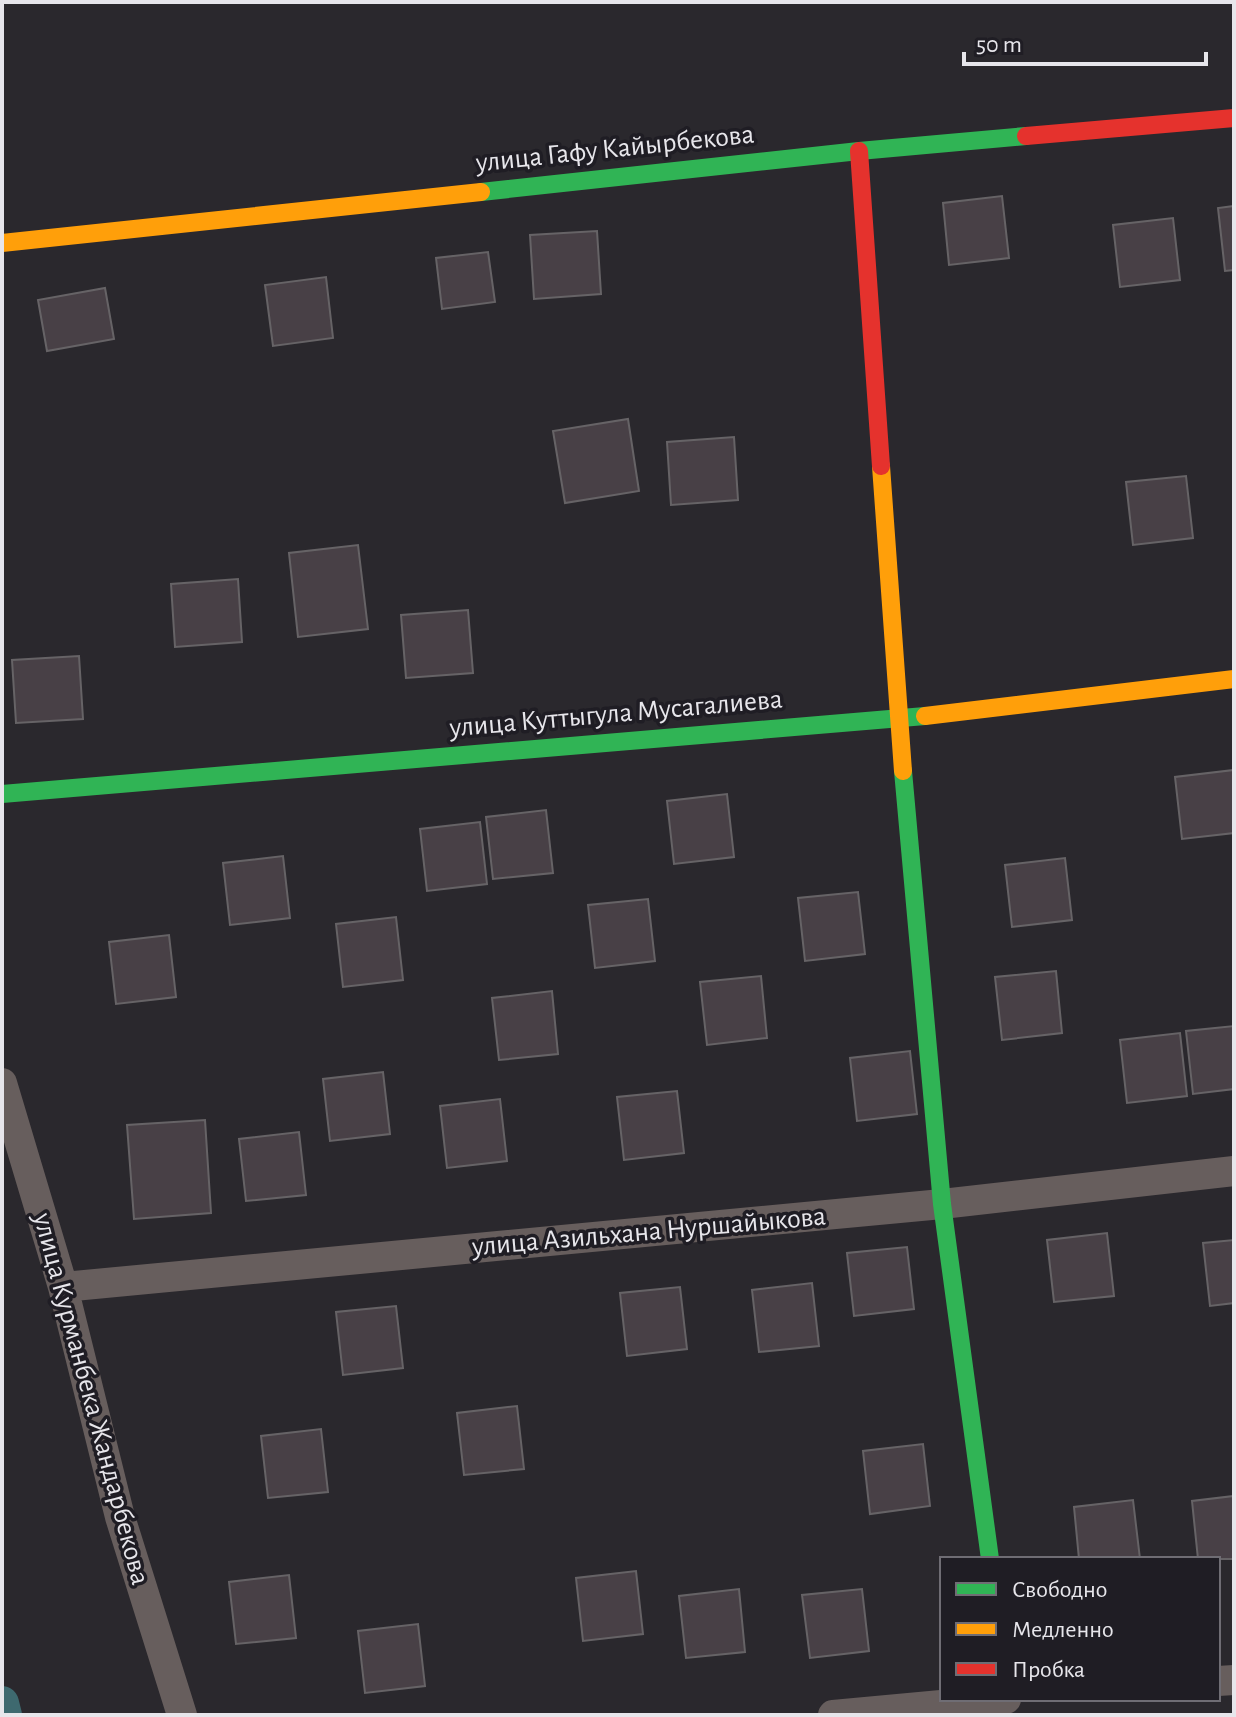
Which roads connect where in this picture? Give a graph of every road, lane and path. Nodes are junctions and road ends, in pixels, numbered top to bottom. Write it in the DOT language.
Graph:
graph roads {
  1 [pos="1234,118"];
  2 [pos="859,151"];
  3 [pos="2,243"];
  4 [pos="1234,679"];
  5 [pos="898,719"];
  6 [pos="2,794"];
  7 [pos="2,1083"];
  8 [pos="1234,1171"];
  9 [pos="942,1204"];
  10 [pos="63,1287"];
  11 [pos="990,1557"];
  12 [pos="985,1701"];
  13 [pos="182,1715"];
  14 [pos="833,1715"];
  1 -- 2 [label="street, улица Гафу Кайырбекова"];
  2 -- 3 [label="street, улица Гафу Кайырбекова"];
  2 -- 5 [label="street"];
  4 -- 5 [label="street, улица Куттыгула Мусагалиева"];
  5 -- 6 [label="street, улица Куттыгула Мусагалиева"];
  5 -- 9 [label="street"];
  7 -- 10 [label="street, улица Курманбека Жандарбекова"];
  8 -- 9 [label="street, улица Азильхана Нуршайыкова"];
  9 -- 10 [label="street, улица Азильхана Нуршайыкова"];
  9 -- 11 [label="street"];
  10 -- 13 [label="street, улица Курманбека Жандарбекова"];
  12 -- 14 [label="street"];
}
